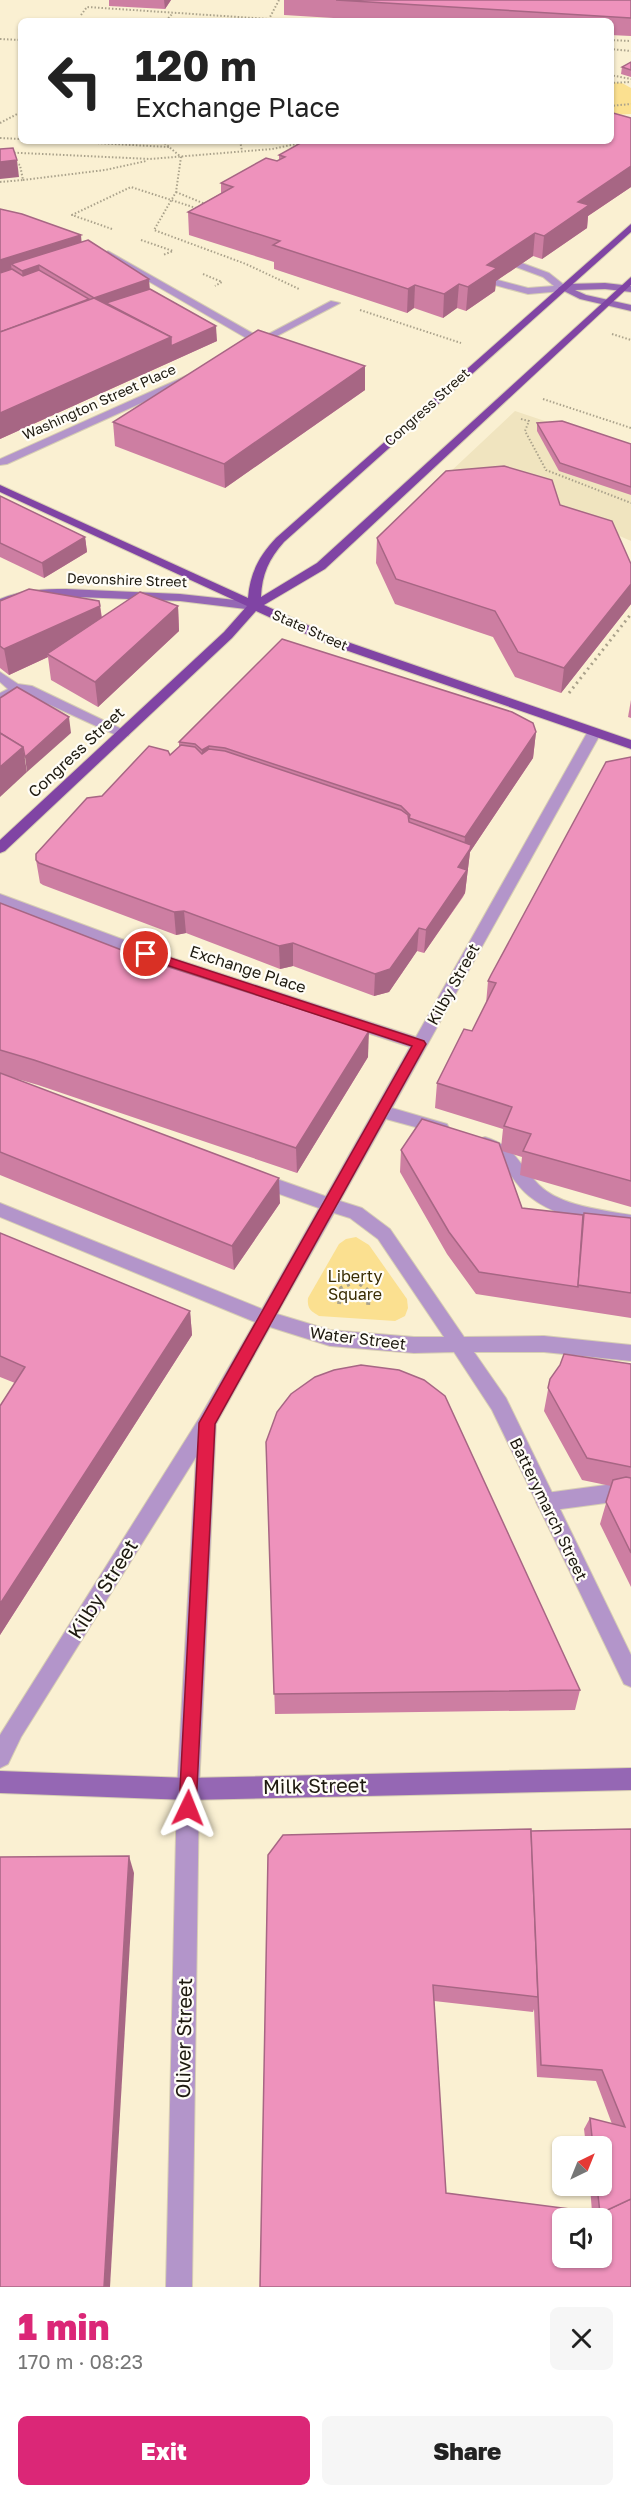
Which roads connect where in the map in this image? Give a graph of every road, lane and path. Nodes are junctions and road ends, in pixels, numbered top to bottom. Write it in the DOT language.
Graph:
graph roads {
  1 [pos="279,0"];
  2 [pos="172,13"];
  3 [pos="81,15"];
  4 [pos="219,16"];
  5 [pos="168,18"];
  6 [pos="244,18"];
  7 [pos="269,18"];
  8 [pos="0,39"];
  9 [pos="18,40"];
  10 [pos="614,40"];
  11 [pos="631,41"];
  12 [pos="614,49"];
  13 [pos="631,51"];
  14 [pos="622,70"];
  15 [pos="614,74"];
  16 [pos="614,76"];
  17 [pos="631,81"];
  18 [pos="614,83"];
  19 [pos="631,104"];
  20 [pos="614,105"];
  21 [pos="18,114"];
  22 [pos="0,123"];
  23 [pos="0,138"];
  24 [pos="18,139"];
  25 [pos="114,144"];
  26 [pos="166,144"];
  27 [pos="241,144"];
  28 [pos="297,144"];
  29 [pos="170,147"];
  30 [pos="0,152"];
  31 [pos="242,152"];
  32 [pos="181,157"];
  33 [pos="150,159"];
  34 [pos="10,160"];
  35 [pos="23,180"];
  36 [pos="0,182"];
  37 [pos="176,192"];
  38 [pos="171,200"];
  39 [pos="184,204"];
  40 [pos="202,210"];
  41 [pos="631,227"];
  42 [pos="117,231"];
  43 [pos="139,239"];
  44 [pos="103,256"];
  45 [pos="170,261"];
  46 [pos="519,265"];
  47 [pos="201,273"];
  48 [pos="631,280"];
  49 [pos="494,282"];
  50 [pos="213,287"];
  51 [pos="563,288"];
  52 [pos="626,288"];
  53 [pos="307,294"];
  54 [pos="606,302"];
  55 [pos="335,303"];
  56 [pos="631,308"];
  57 [pos="368,313"];
  58 [pos="607,333"];
  59 [pos="631,340"];
  60 [pos="261,342"];
  61 [pos="462,344"];
  62 [pos="247,349"];
  63 [pos="194,375"];
  64 [pos="537,397"];
  65 [pos="516,417"];
  66 [pos="631,428"];
  67 [pos="3,462"];
  68 [pos="0,488"];
  69 [pos="631,503"];
  70 [pos="0,603"];
  71 [pos="254,606"];
  72 [pos="631,614"];
  73 [pos="0,676"];
  74 [pos="16,689"];
  75 [pos="570,691"];
  76 [pos="0,699"];
  77 [pos="123,733"];
  78 [pos="594,733"];
  79 [pos="631,745"];
  80 [pos="0,848"];
  81 [pos="0,899"];
  82 [pos="420,1044"];
  83 [pos="381,1111"];
  84 [pos="452,1132"];
  85 [pos="474,1138"];
  86 [pos="241,1173"];
  87 [pos="330,1205"];
  88 [pos="0,1210"];
  89 [pos="631,1222"];
  90 [pos="339,1304"];
  91 [pos="368,1306"];
  92 [pos="265,1318"];
  93 [pos="459,1345"];
  94 [pos="631,1353"];
  95 [pos="207,1423"];
  96 [pos="631,1497"];
  97 [pos="546,1502"];
  98 [pos="631,1677"];
  99 [pos="0,1756"];
  100 [pos="631,1779"];
  101 [pos="0,1782"];
  102 [pos="188,1789"];
  103 [pos="179,2287"];
  1 -- 7 [label="path"];
  2 -- 3 [label="path"];
  2 -- 4 [label="path"];
  2 -- 5 [label="path"];
  4 -- 6 [label="path"];
  8 -- 9 [label="path"];
  10 -- 11 [label="path"];
  12 -- 13 [label="path"];
  14 -- 15 [label="path"];
  16 -- 17 [label="path"];
  17 -- 18 [label="path"];
  19 -- 20 [label="path"];
  21 -- 22 [label="path"];
  23 -- 24 [label="path"];
  25 -- 29 [label="path"];
  26 -- 29 [label="path"];
  27 -- 31 [label="path"];
  28 -- 31 [label="path"];
  29 -- 32 [label="path"];
  30 -- 33 [label="path"];
  31 -- 32 [label="path"];
  32 -- 33 [label="path"];
  32 -- 37 [label="path"];
  33 -- 35 [label="path"];
  34 -- 35 [label="path"];
  35 -- 36 [label="path"];
  37 -- 38 [label="path"];
  37 -- 39 [label="path"];
  38 -- 39 [label="path"];
  38 -- 42 [label="path"];
  38 -- 53 [label="path"];
  39 -- 40 [label="path"];
  41 -- 51 [label="main road, Congress Street"];
  43 -- 45 [label="path"];
  44 -- 60 [label="street"];
  46 -- 51 [label="street"];
  47 -- 50 [label="path"];
  48 -- 52 [label="main road, Congress Street"];
  49 -- 51 [label="street"];
  51 -- 52 [label="main road"];
  51 -- 54 [label="main road"];
  51 -- 71 [label="main road, Congress Street"];
  52 -- 54 [label="main road, Congress Street"];
  54 -- 56 [label="main road"];
  54 -- 71 [label="main road, Congress Street"];
  55 -- 60 [label="street"];
  57 -- 61 [label="path"];
  58 -- 59 [label="path"];
  60 -- 62 [label="street"];
  63 -- 67 [label="street, Washington Street Place"];
  64 -- 66 [label="path"];
  65 -- 69 [label="path"];
  68 -- 71 [label="main road, State Street"];
  70 -- 71 [label="main road, Devonshire Street"];
  71 -- 77 [label="main road, Congress Street"];
  71 -- 78 [label="main road, State Street"];
  72 -- 75 [label="path"];
  73 -- 74 [label="street"];
  74 -- 76 [label="street"];
  74 -- 77 [label="street"];
  77 -- 80 [label="main road, Congress Street"];
  78 -- 79 [label="main road, State Street"];
  78 -- 82 [label="street, Kilby Street"];
  81 -- 82 [label="street, Exchange Place"];
  82 -- 83 [label="street, Kilby Street"];
  83 -- 84 [label="street"];
  83 -- 87 [label="street, Kilby Street"];
  85 -- 89 [label="street"];
  86 -- 87 [label="street"];
  87 -- 92 [label="street, Kilby Street"];
  87 -- 93 [label="street"];
  88 -- 92 [label="street, Water Street"];
  90 -- 91 [label="path"];
  92 -- 93 [label="street, Water Street"];
  92 -- 95 [label="street, Kilby Street"];
  93 -- 94 [label="street, Water Street"];
  93 -- 97 [label="street, Batterymarch Street"];
  95 -- 99 [label="street, Kilby Street"];
  95 -- 102 [label="street, Kilby Street"];
  96 -- 97 [label="street"];
  97 -- 98 [label="street, Batterymarch Street"];
  100 -- 102 [label="main road, Milk Street"];
  101 -- 102 [label="main road, Milk Street"];
  102 -- 103 [label="street, Oliver Street"];
}
